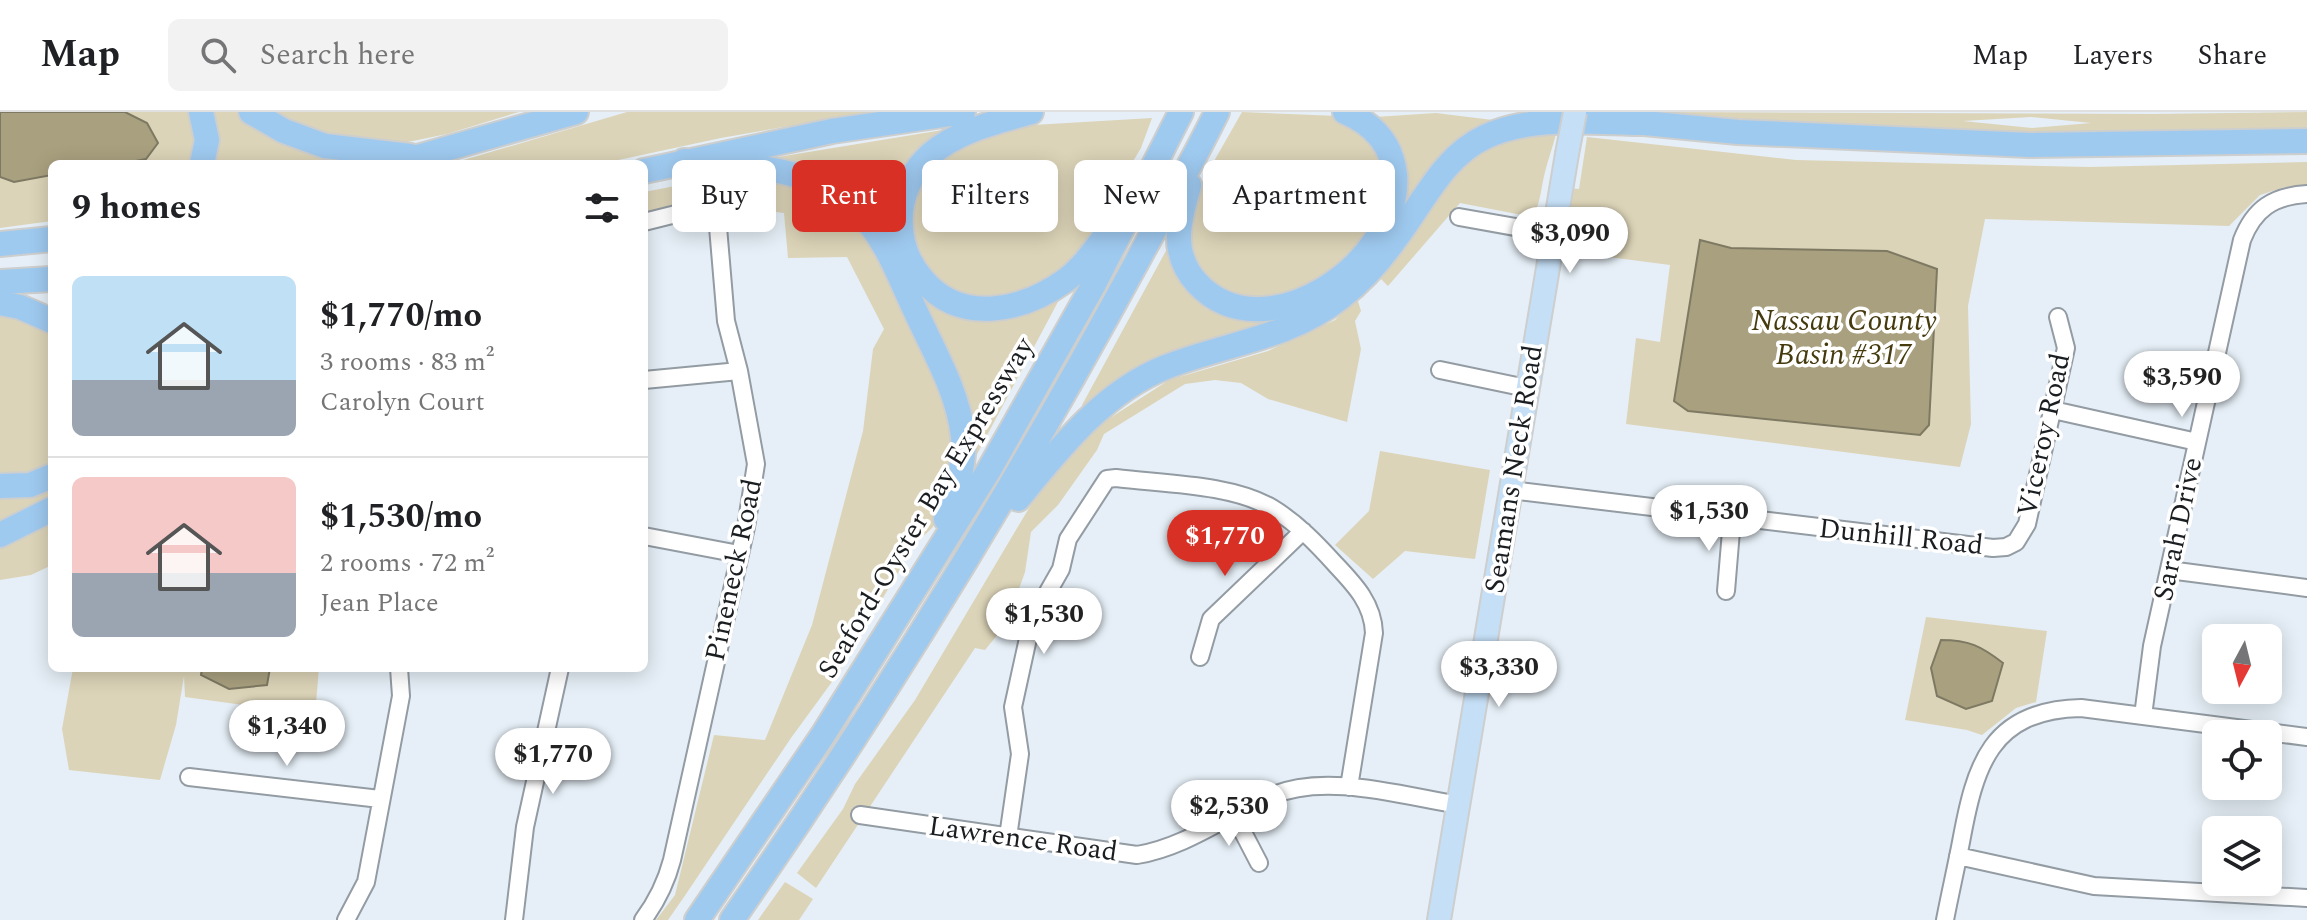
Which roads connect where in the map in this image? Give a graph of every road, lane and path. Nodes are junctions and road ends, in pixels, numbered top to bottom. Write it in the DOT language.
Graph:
graph roads {
  1 [pos="201,112"];
  2 [pos="251,112"];
  3 [pos="576,112"];
  4 [pos="963,112"];
  5 [pos="1031,112"];
  6 [pos="1181,112"];
  7 [pos="1217,112"];
  8 [pos="1345,112"];
  9 [pos="1551,112"];
  10 [pos="1575,112"];
  11 [pos="1647,123"];
  12 [pos="2307,141"];
  13 [pos="1202,143"];
  14 [pos="203,160"];
  15 [pos="399,160"];
  16 [pos="408,160"];
  17 [pos="689,160"];
  18 [pos="1157,160"];
  19 [pos="672,164"];
  20 [pos="648,170"];
  21 [pos="776,172"];
  22 [pos="2307,194"];
  23 [pos="1459,217"];
  24 [pos="648,221"];
  25 [pos="1108,232"];
  26 [pos="1120,232"];
  27 [pos="1554,234"];
  28 [pos="48,239"];
  29 [pos="0,244"];
  30 [pos="48,279"];
  31 [pos="0,282"];
  32 [pos="0,303"];
  33 [pos="2058,317"];
  34 [pos="48,319"];
  35 [pos="1440,370"];
  36 [pos="739,371"];
  37 [pos="648,380"];
  38 [pos="1526,388"];
  39 [pos="2053,410"];
  40 [pos="2197,442"];
  41 [pos="48,478"];
  42 [pos="0,486"];
  43 [pos="1510,490"];
  44 [pos="48,512"];
  45 [pos="1732,519"];
  46 [pos="1303,531"];
  47 [pos="0,535"];
  48 [pos="648,537"];
  49 [pos="2006,547"];
  50 [pos="739,554"];
  51 [pos="968,559"];
  52 [pos="927,567"];
  53 [pos="2169,570"];
  54 [pos="2307,588"];
  55 [pos="1726,591"];
  56 [pos="1200,657"];
  57 [pos="399,672"];
  58 [pos="559,672"];
  59 [pos="2143,716"];
  60 [pos="2307,737"];
  61 [pos="189,777"];
  62 [pos="1349,787"];
  63 [pos="380,799"];
  64 [pos="1459,805"];
  65 [pos="860,815"];
  66 [pos="1234,815"];
  67 [pos="1008,837"];
  68 [pos="1958,856"];
  69 [pos="1259,863"];
  70 [pos="2307,898"];
  71 [pos="346,920"];
  72 [pos="514,920"];
  73 [pos="643,920"];
  74 [pos="697,920"];
  75 [pos="732,920"];
  76 [pos="1439,920"];
  77 [pos="1945,920"];
  1 -- 14 [label="highway"];
  2 -- 15 [label="highway"];
  3 -- 16 [label="highway"];
  4 -- 17 [label="highway"];
  5 -- 25 [label="highway"];
  6 -- 18 [label="highway, Seaford-Oyster Bay Expressway"];
  7 -- 13 [label="highway"];
  8 -- 13 [label="highway"];
  9 -- 11 [label="highway"];
  10 -- 27 [label="main road, Seamans Neck Road, bridge"];
  11 -- 12 [label="highway"];
  11 -- 51 [label="highway"];
  13 -- 51 [label="highway"];
  19 -- 20 [label="highway"];
  21 -- 52 [label="highway"];
  22 -- 40 [label="street, Sarah Drive"];
  23 -- 27 [label="street"];
  24 -- 36 [label="street, Pineneck Road"];
  26 -- 52 [label="highway, Seaford-Oyster Bay Expressway"];
  27 -- 38 [label="main road, Seamans Neck Road"];
  28 -- 29 [label="highway"];
  30 -- 31 [label="highway"];
  32 -- 34 [label="highway"];
  33 -- 39 [label="street, Viceroy Road"];
  35 -- 38 [label="street"];
  36 -- 37 [label="street"];
  36 -- 50 [label="street, Pineneck Road"];
  38 -- 43 [label="main road, Seamans Neck Road"];
  39 -- 40 [label="street"];
  39 -- 49 [label="street, Viceroy Road"];
  40 -- 53 [label="street, Sarah Drive"];
  41 -- 42 [label="highway"];
  43 -- 45 [label="street, Dunhill Road"];
  43 -- 64 [label="main road, Seamans Neck Road"];
  44 -- 47 [label="highway"];
  45 -- 49 [label="street, Dunhill Road"];
  45 -- 55 [label="street"];
  46 -- 56 [label="street"];
  46 -- 62 [label="street"];
  46 -- 67 [label="street"];
  48 -- 50 [label="street"];
  50 -- 73 [label="street, Pineneck Road"];
  51 -- 75 [label="highway"];
  52 -- 74 [label="highway, Seaford-Oyster Bay Expressway"];
  53 -- 54 [label="street"];
  53 -- 59 [label="street, Sarah Drive"];
  57 -- 63 [label="street"];
  58 -- 72 [label="street"];
  59 -- 60 [label="street"];
  59 -- 68 [label="street"];
  61 -- 63 [label="street"];
  62 -- 64 [label="street, Lawrence Road"];
  62 -- 66 [label="street, Lawrence Road"];
  63 -- 71 [label="street"];
  64 -- 76 [label="main road, Seamans Neck Road"];
  65 -- 67 [label="street, Lawrence Road"];
  66 -- 67 [label="street, Lawrence Road"];
  66 -- 69 [label="street"];
  68 -- 70 [label="street"];
  68 -- 77 [label="street"];
}
